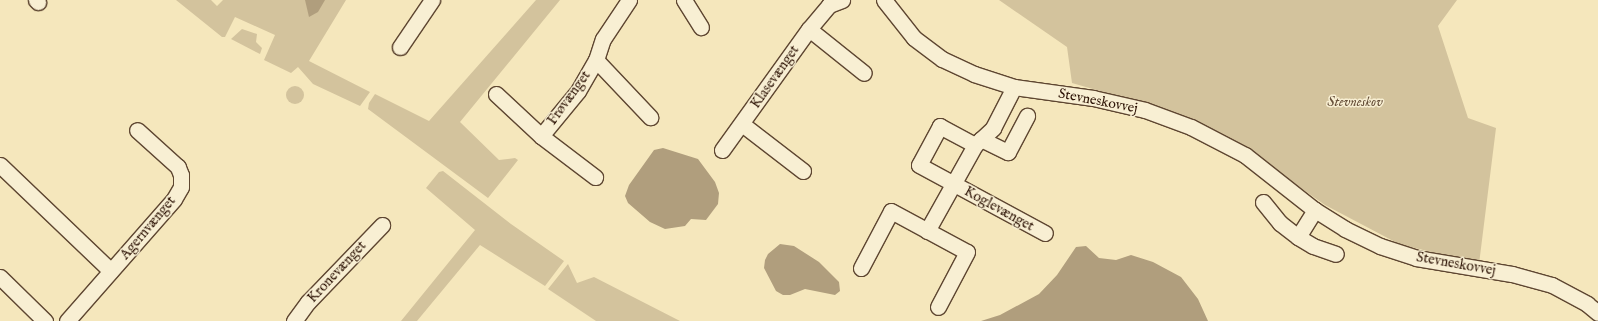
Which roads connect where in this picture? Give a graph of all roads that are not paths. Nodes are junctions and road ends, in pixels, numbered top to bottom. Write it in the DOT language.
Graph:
graph roads {
  1 [pos="432,0"];
  2 [pos="629,0"];
  3 [pos="684,0"];
  4 [pos="842,0"];
  5 [pos="884,0"];
  6 [pos="701,27"];
  7 [pos="809,29"];
  8 [pos="400,47"];
  9 [pos="596,60"];
  10 [pos="864,74"];
  11 [pos="1014,87"];
  12 [pos="496,94"];
  13 [pos="1027,116"];
  14 [pos="650,117"];
  15 [pos="742,124"];
  16 [pos="137,130"];
  17 [pos="541,136"];
  18 [pos="978,142"];
  19 [pos="722,150"];
  20 [pos="0,165"];
  21 [pos="803,171"];
  22 [pos="595,177"];
  23 [pos="953,184"];
  24 [pos="1263,202"];
  25 [pos="1316,210"];
  26 [pos="382,225"];
  27 [pos="928,231"];
  28 [pos="1044,233"];
  29 [pos="1298,237"];
  30 [pos="1336,254"];
  31 [pos="861,268"];
  32 [pos="112,271"];
  33 [pos="0,277"];
  34 [pos="938,307"];
  35 [pos="1598,312"];
  36 [pos="45,321"];
  37 [pos="68,321"];
  38 [pos="294,321"];
  1 -- 8 [label="street"];
  2 -- 9 [label="street, Frøvænget"];
  3 -- 6 [label="street"];
  4 -- 7 [label="street, Klasevænget"];
  5 -- 11 [label="street, Stevneskovvej"];
  7 -- 10 [label="street"];
  7 -- 15 [label="street, Klasevænget"];
  9 -- 14 [label="street, Frøvænget"];
  9 -- 17 [label="street, Frøvænget"];
  11 -- 18 [label="street, Koglevænget"];
  11 -- 25 [label="street, Stevneskovvej"];
  12 -- 17 [label="street, Frøvænget"];
  13 -- 18 [label="street, Koglevænget"];
  15 -- 19 [label="street, Klasevænget"];
  15 -- 21 [label="street, Klasevænget"];
  16 -- 32 [label="street, Agernvænget"];
  17 -- 22 [label="street, Frøvænget"];
  18 -- 23 [label="street, Koglevænget"];
  18 -- 23 [label="street, Koglevænget"];
  20 -- 32 [label="street, Agernvænget"];
  23 -- 27 [label="street, Koglevænget"];
  23 -- 28 [label="street, Koglevænget"];
  24 -- 29 [label="street"];
  25 -- 29 [label="street"];
  25 -- 35 [label="street, Stevneskovvej"];
  26 -- 38 [label="street, Kronevænget"];
  27 -- 31 [label="street"];
  27 -- 34 [label="street"];
  29 -- 30 [label="street"];
  32 -- 37 [label="street, Agernvænget"];
  33 -- 36 [label="street"];
}
